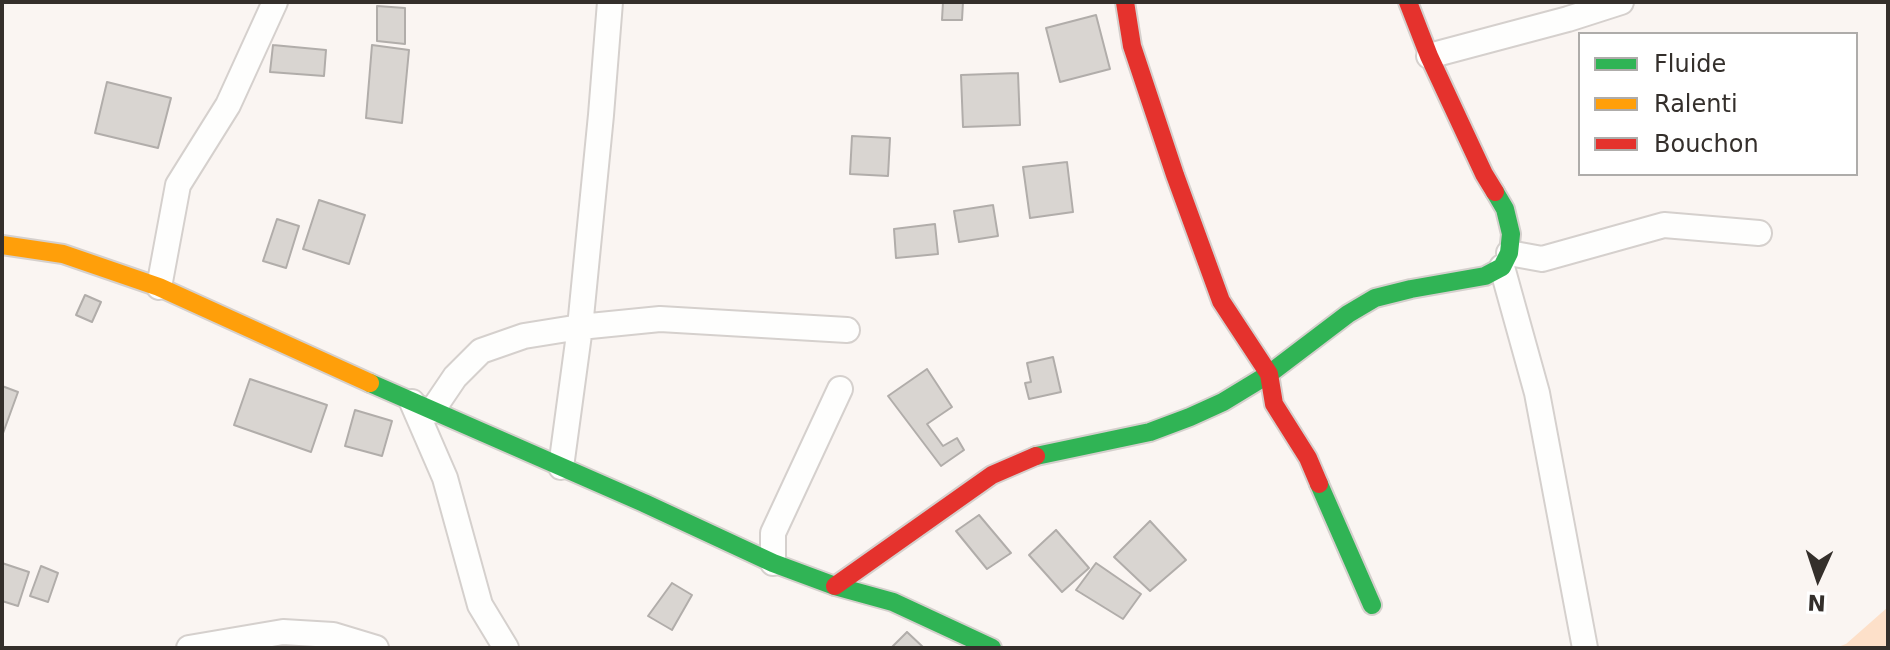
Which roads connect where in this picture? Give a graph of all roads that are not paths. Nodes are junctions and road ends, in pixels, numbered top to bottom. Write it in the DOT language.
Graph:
graph roads {
  1 [pos="275,2"];
  2 [pos="610,2"];
  3 [pos="1125,2"];
  4 [pos="1408,2"];
  5 [pos="1621,2"];
  6 [pos="1429,56"];
  7 [pos="1759,233"];
  8 [pos="2,245"];
  9 [pos="1505,260"];
  10 [pos="159,287"];
  11 [pos="580,327"];
  12 [pos="847,330"];
  13 [pos="1269,374"];
  14 [pos="840,389"];
  15 [pos="422,406"];
  16 [pos="561,467"];
  17 [pos="773,563"];
  18 [pos="835,586"];
  19 [pos="1372,605"];
  20 [pos="189,648"];
  21 [pos="376,648"];
  22 [pos="506,648"];
  23 [pos="992,648"];
  24 [pos="1585,648"];
  1 -- 10 [label="street"];
  2 -- 11 [label="street"];
  3 -- 13 [label="street"];
  4 -- 6 [label="street"];
  5 -- 6 [label="street"];
  6 -- 9 [label="street"];
  7 -- 9 [label="street"];
  8 -- 10 [label="street"];
  9 -- 13 [label="street"];
  9 -- 24 [label="street"];
  10 -- 15 [label="street"];
  11 -- 12 [label="street"];
  11 -- 15 [label="street"];
  11 -- 16 [label="street"];
  13 -- 18 [label="street"];
  13 -- 19 [label="street"];
  14 -- 17 [label="street"];
  15 -- 16 [label="street"];
  15 -- 22 [label="street"];
  16 -- 17 [label="street"];
  17 -- 18 [label="street"];
  18 -- 23 [label="street"];
  20 -- 21 [label="street"];
}
